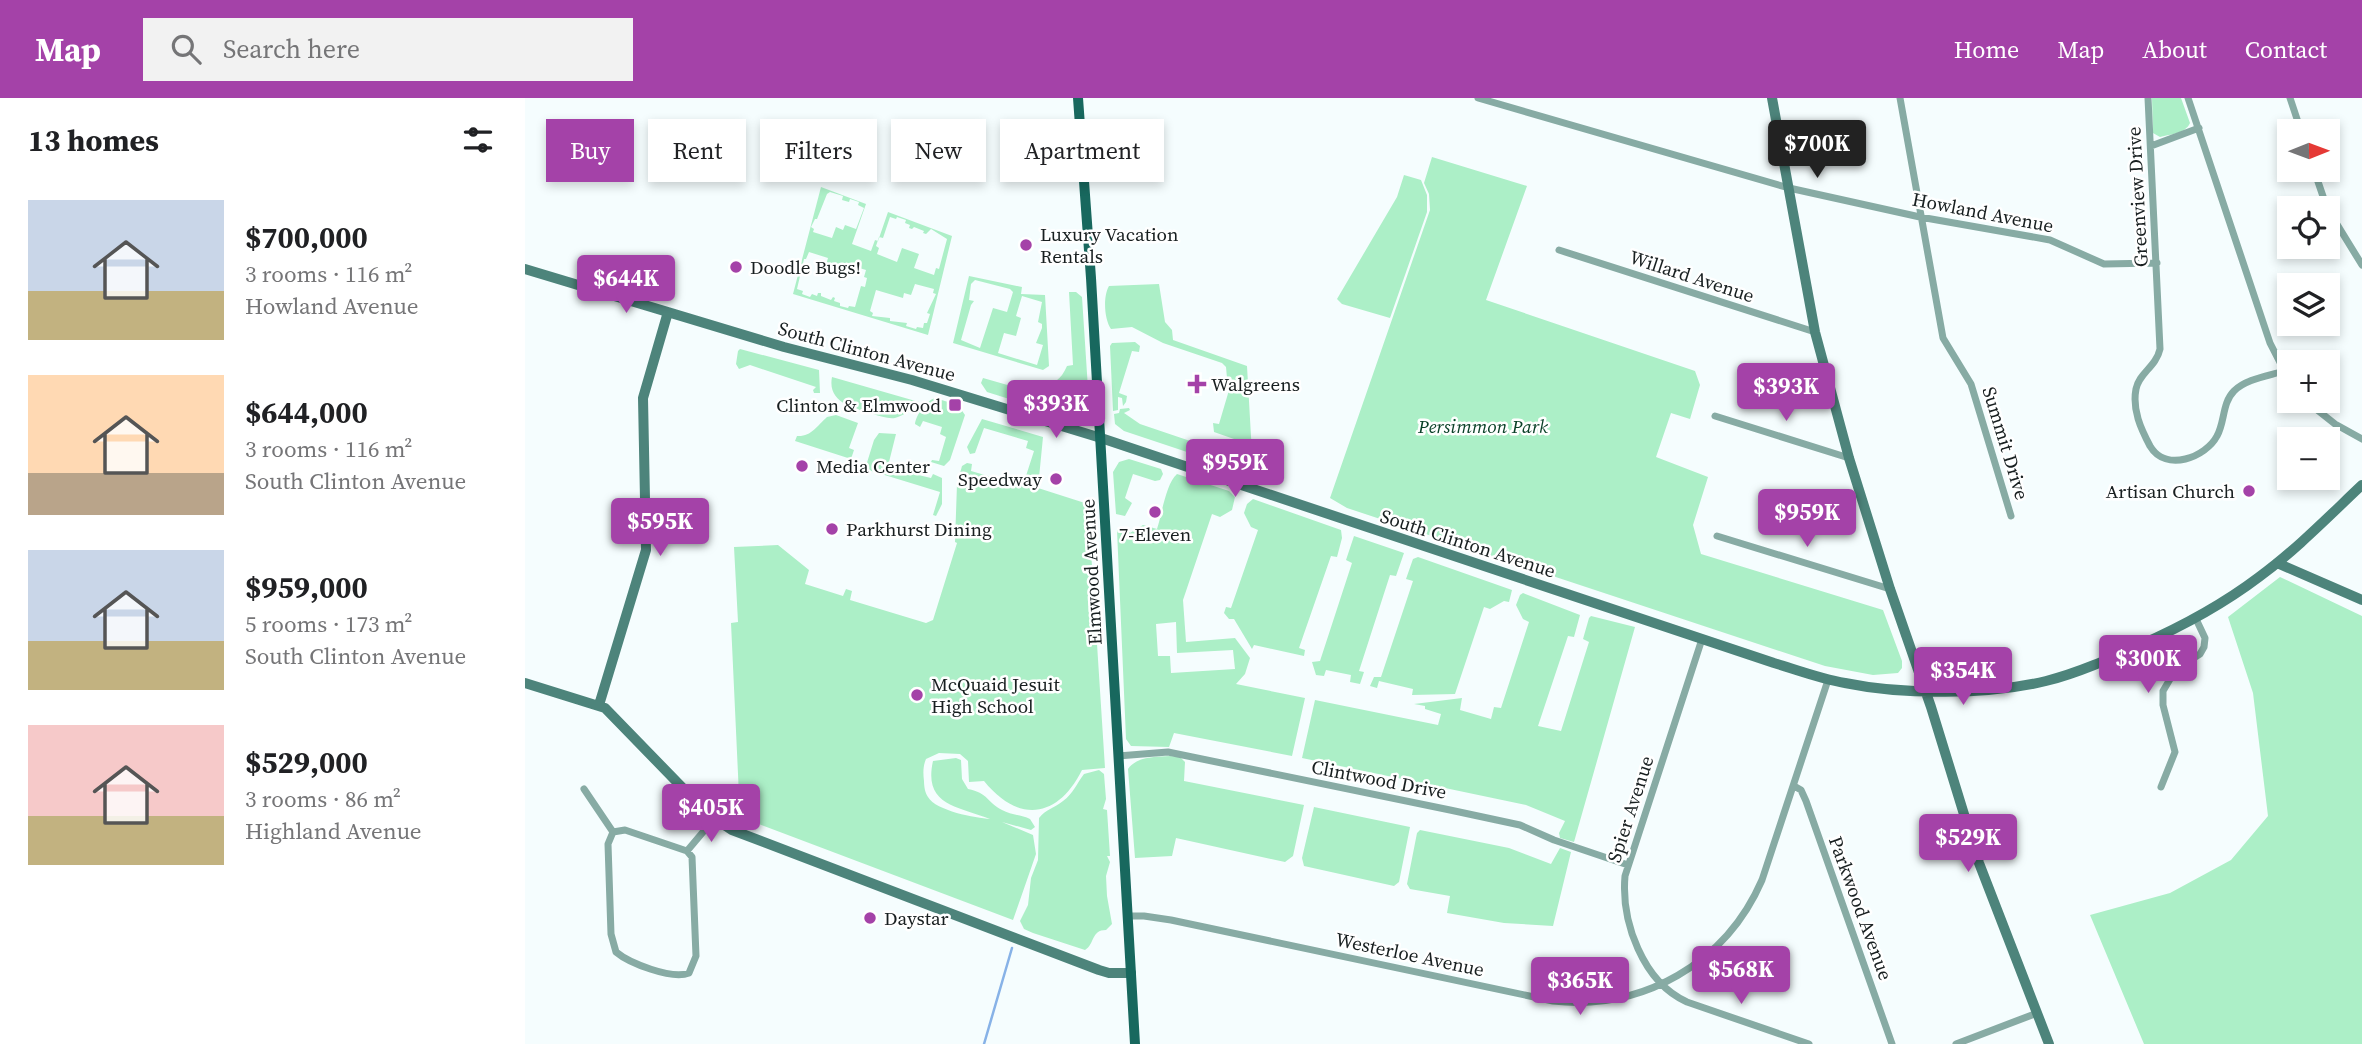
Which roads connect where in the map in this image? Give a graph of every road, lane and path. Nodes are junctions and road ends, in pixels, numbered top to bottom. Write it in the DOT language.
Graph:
graph roads {
  1 [pos="1079,98"];
  2 [pos="1478,98"];
  3 [pos="1772,98"];
  4 [pos="1900,98"];
  5 [pos="2148,98"];
  6 [pos="2187,98"];
  7 [pos="2290,98"];
  8 [pos="2297,119"];
  9 [pos="2199,128"];
  10 [pos="2151,146"];
  11 [pos="1789,188"];
  12 [pos="1920,217"];
  13 [pos="2340,229"];
  14 [pos="1559,250"];
  15 [pos="2157,262"];
  16 [pos="2362,265"];
  17 [pos="525,269"];
  18 [pos="668,312"];
  19 [pos="1815,332"];
  20 [pos="2277,357"];
  21 [pos="2277,373"];
  22 [pos="2321,413"];
  23 [pos="1715,416"];
  24 [pos="1101,438"];
  25 [pos="2362,439"];
  26 [pos="1849,458"];
  27 [pos="2362,485"];
  28 [pos="2011,516"];
  29 [pos="1717,536"];
  30 [pos="2277,563"];
  31 [pos="1889,589"];
  32 [pos="2362,600"];
  33 [pos="2196,619"];
  34 [pos="1702,639"];
  35 [pos="1828,680"];
  36 [pos="525,683"];
  37 [pos="1926,691"];
  38 [pos="599,705"];
  39 [pos="1118,756"];
  40 [pos="1794,786"];
  41 [pos="2161,787"];
  42 [pos="584,789"];
  43 [pos="714,819"];
  44 [pos="613,832"];
  45 [pos="687,851"];
  46 [pos="1628,865"];
  47 [pos="1128,916"];
  48 [pos="1131,973"];
  49 [pos="1663,985"];
  50 [pos="2037,1013"];
  51 [pos="1135,1044"];
  52 [pos="1809,1044"];
  53 [pos="1892,1044"];
  54 [pos="1956,1044"];
  55 [pos="2049,1044"];
  1 -- 24 [label="main road, Elmwood Avenue"];
  2 -- 11 [label="street, Howland Avenue"];
  3 -- 11 [label="street"];
  4 -- 12 [label="street, Summit Drive"];
  5 -- 10 [label="street, Greenview Drive"];
  6 -- 9 [label="street"];
  7 -- 8 [label="street"];
  9 -- 10 [label="street"];
  9 -- 20 [label="street"];
  10 -- 15 [label="street, Greenview Drive"];
  11 -- 12 [label="street, Howland Avenue"];
  11 -- 19 [label="street"];
  12 -- 15 [label="street, Howland Avenue"];
  12 -- 28 [label="street, Summit Drive"];
  13 -- 16 [label="street"];
  14 -- 19 [label="street, Willard Avenue"];
  15 -- 21 [label="street, Greenview Drive"];
  17 -- 18 [label="street, South Clinton Avenue"];
  18 -- 24 [label="street, South Clinton Avenue"];
  18 -- 38 [label="street"];
  19 -- 26 [label="street"];
  22 -- 25 [label="street"];
  23 -- 26 [label="street"];
  24 -- 34 [label="street, South Clinton Avenue"];
  24 -- 39 [label="main road, Elmwood Avenue"];
  26 -- 31 [label="street"];
  27 -- 30 [label="street, South Clinton Avenue"];
  29 -- 31 [label="street"];
  30 -- 32 [label="street"];
  30 -- 33 [label="street, South Clinton Avenue"];
  31 -- 37 [label="street"];
  33 -- 37 [label="street, South Clinton Avenue"];
  33 -- 41 [label="street"];
  34 -- 35 [label="street, South Clinton Avenue"];
  34 -- 46 [label="street, Spier Avenue"];
  35 -- 37 [label="street, South Clinton Avenue"];
  35 -- 40 [label="street, Westerloe Avenue"];
  36 -- 38 [label="street"];
  37 -- 50 [label="street"];
  38 -- 43 [label="street"];
  39 -- 46 [label="street, Clintwood Drive"];
  39 -- 47 [label="main road, Elmwood Avenue"];
  40 -- 49 [label="street, Westerloe Avenue"];
  40 -- 53 [label="street, Parkwood Avenue"];
  42 -- 44 [label="street"];
  43 -- 45 [label="street"];
  43 -- 48 [label="street"];
  44 -- 45 [label="street"];
  44 -- 45 [label="street"];
  46 -- 49 [label="street, Spier Avenue"];
  47 -- 48 [label="main road, Elmwood Avenue"];
  47 -- 49 [label="street, Westerloe Avenue"];
  48 -- 51 [label="main road, Elmwood Avenue"];
  49 -- 52 [label="street"];
  50 -- 54 [label="street"];
  50 -- 55 [label="street"];
}
